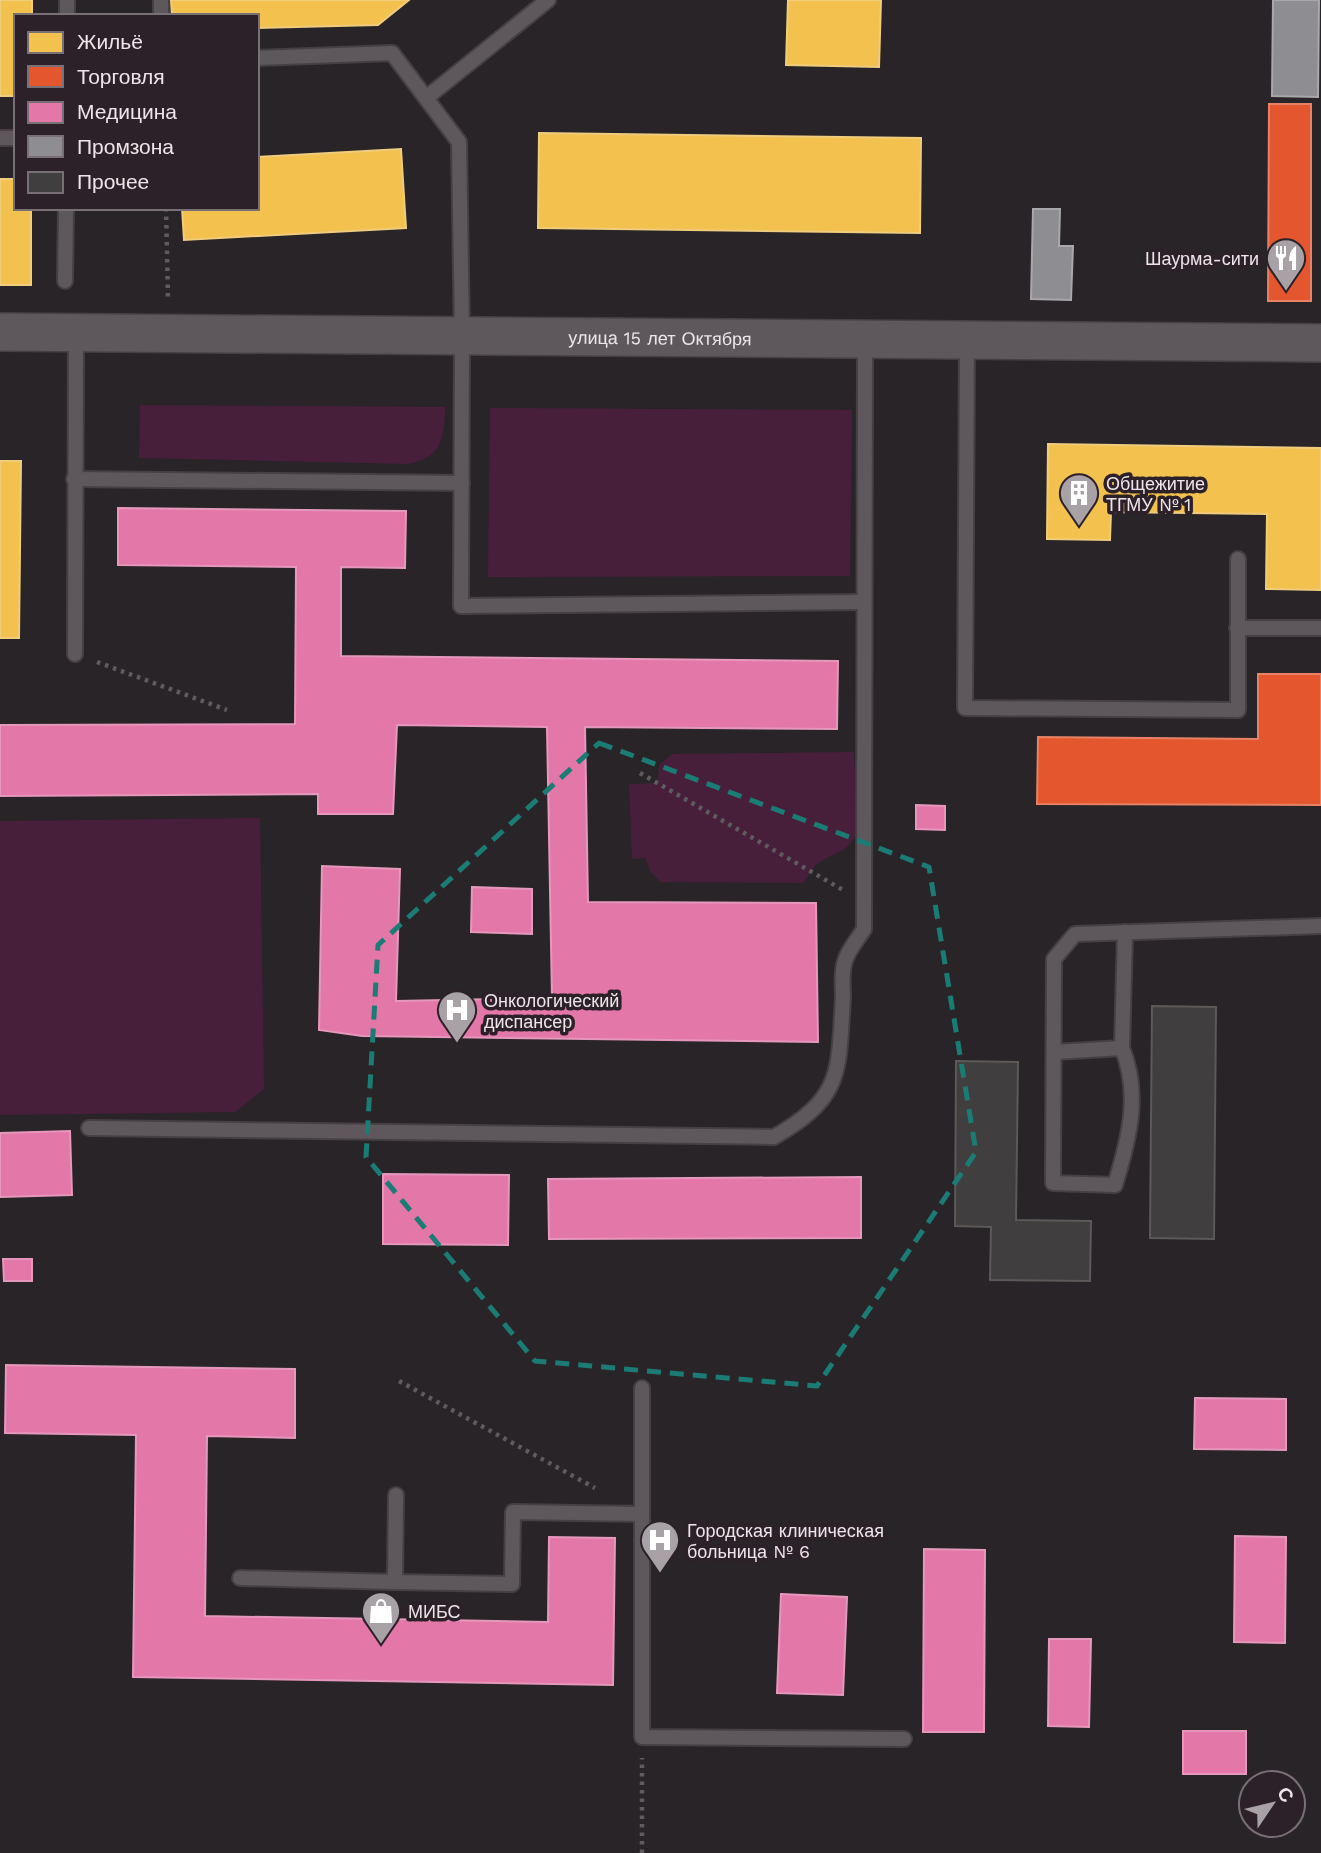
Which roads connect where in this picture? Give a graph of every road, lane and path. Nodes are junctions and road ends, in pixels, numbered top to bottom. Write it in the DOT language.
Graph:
graph roads {
  1 [pos="548,0"];
  2 [pos="259,58"];
  3 [pos="426,98"];
  4 [pos="66,210"];
  5 [pos="166,210"];
  6 [pos="65,281"];
  7 [pos="0,332"];
  8 [pos="76,332"];
  9 [pos="169,333"];
  10 [pos="462,336"];
  11 [pos="865,339"];
  12 [pos="967,340"];
  13 [pos="1321,343"];
  14 [pos="74,479"];
  15 [pos="462,483"];
  16 [pos="1238,559"];
  17 [pos="863,602"];
  18 [pos="1237,628"];
  19 [pos="1321,628"];
  20 [pos="75,654"];
  21 [pos="227,710"];
  22 [pos="640,773"];
  23 [pos="864,902"];
  24 [pos="1321,926"];
  25 [pos="1125,932"];
  26 [pos="1122,1048"];
  27 [pos="1055,1052"];
  28 [pos="89,1128"];
  29 [pos="399,1381"];
  30 [pos="642,1388"];
  31 [pos="396,1495"];
  32 [pos="642,1514"];
  33 [pos="240,1578"];
  34 [pos="395,1582"];
  35 [pos="642,1737"];
  36 [pos="904,1738"];
  37 [pos="642,1853"];
  1 -- 3 [label="lane"];
  2 -- 3 [label="lane"];
  3 -- 10 [label="lane"];
  4 -- 6 [label="lane"];
  5 -- 9 [label="path"];
  7 -- 8 [label="street, улица 15 лет Октября"];
  8 -- 9 [label="street, улица 15 лет Октября"];
  8 -- 14 [label="lane"];
  9 -- 10 [label="street, улица 15 лет Октября"];
  10 -- 11 [label="street, улица 15 лет Октября"];
  10 -- 15 [label="lane"];
  11 -- 12 [label="street, улица 15 лет Октября"];
  11 -- 17 [label="lane"];
  12 -- 13 [label="street, улица 15 лет Октября"];
  12 -- 18 [label="lane"];
  14 -- 15 [label="lane"];
  14 -- 20 [label="lane"];
  15 -- 17 [label="lane"];
  16 -- 18 [label="lane"];
  17 -- 23 [label="lane"];
  18 -- 19 [label="lane"];
  20 -- 21 [label="path"];
  22 -- 23 [label="path"];
  23 -- 28 [label="lane"];
  24 -- 25 [label="lane"];
  25 -- 26 [label="lane"];
  25 -- 27 [label="lane"];
  26 -- 27 [label="lane"];
  26 -- 27 [label="lane"];
  29 -- 32 [label="path"];
  30 -- 32 [label="lane"];
  31 -- 34 [label="lane"];
  32 -- 34 [label="lane"];
  32 -- 35 [label="lane"];
  33 -- 34 [label="lane"];
  35 -- 36 [label="lane"];
  35 -- 37 [label="path"];
}
